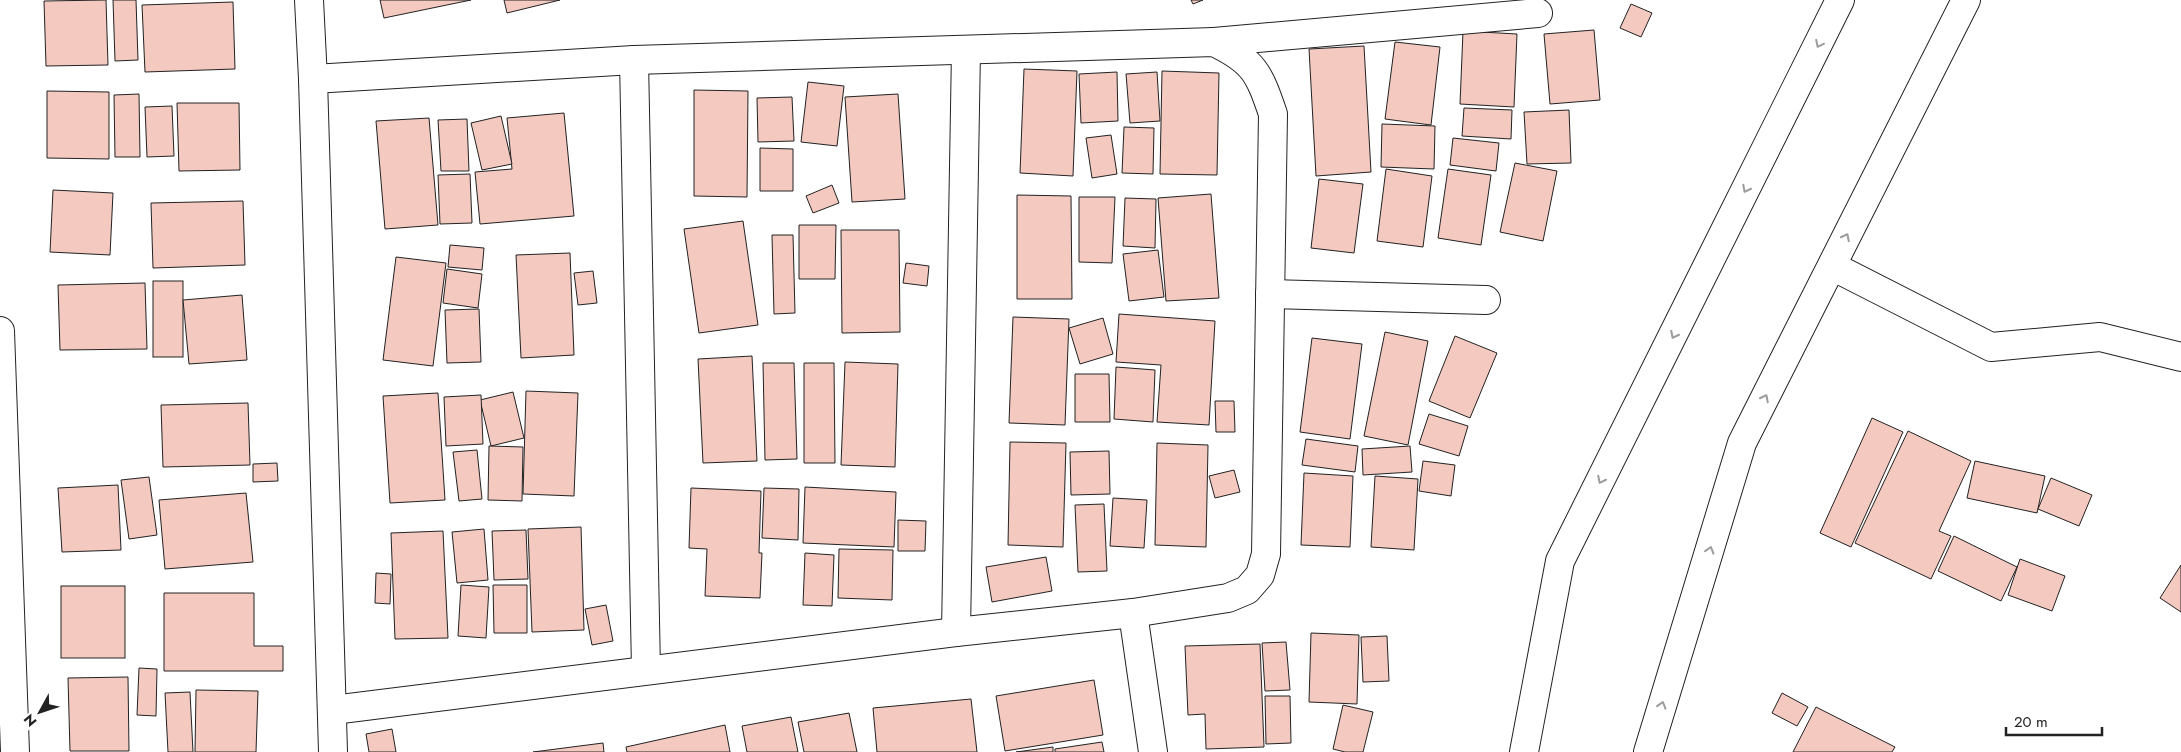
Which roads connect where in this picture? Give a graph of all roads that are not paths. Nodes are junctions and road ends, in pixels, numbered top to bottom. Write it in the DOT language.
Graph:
graph roads {
  1 [pos="308,0"];
  2 [pos="1840,0"];
  3 [pos="1966,0"];
  4 [pos="1538,13"];
  5 [pos="1214,42"];
  6 [pos="966,50"];
  7 [pos="634,60"];
  8 [pos="313,79"];
  9 [pos="1832,266"];
  10 [pos="1270,294"];
  11 [pos="1486,300"];
  12 [pos="0,331"];
  13 [pos="2181,357"];
  14 [pos="1133,612"];
  15 [pos="956,632"];
  16 [pos="646,670"];
  17 [pos="332,710"];
  18 [pos="15,752"];
  19 [pos="333,752"];
  20 [pos="1153,752"];
  21 [pos="1524,752"];
  22 [pos="1648,752"];
  1 -- 8 [label="street"];
  2 -- 21 [label="street, one-way"];
  9 -- 3 [label="street, one-way"];
  4 -- 5 [label="street"];
  5 -- 6 [label="street"];
  5 -- 10 [label="street"];
  6 -- 7 [label="street"];
  6 -- 15 [label="street"];
  7 -- 8 [label="street"];
  7 -- 16 [label="street"];
  8 -- 17 [label="street"];
  9 -- 13 [label="street"];
  22 -- 9 [label="street, one-way"];
  10 -- 11 [label="street"];
  10 -- 14 [label="street"];
  12 -- 18 [label="street"];
  14 -- 15 [label="street"];
  14 -- 20 [label="street"];
  15 -- 16 [label="street"];
  16 -- 17 [label="street"];
  17 -- 19 [label="street"];
}
